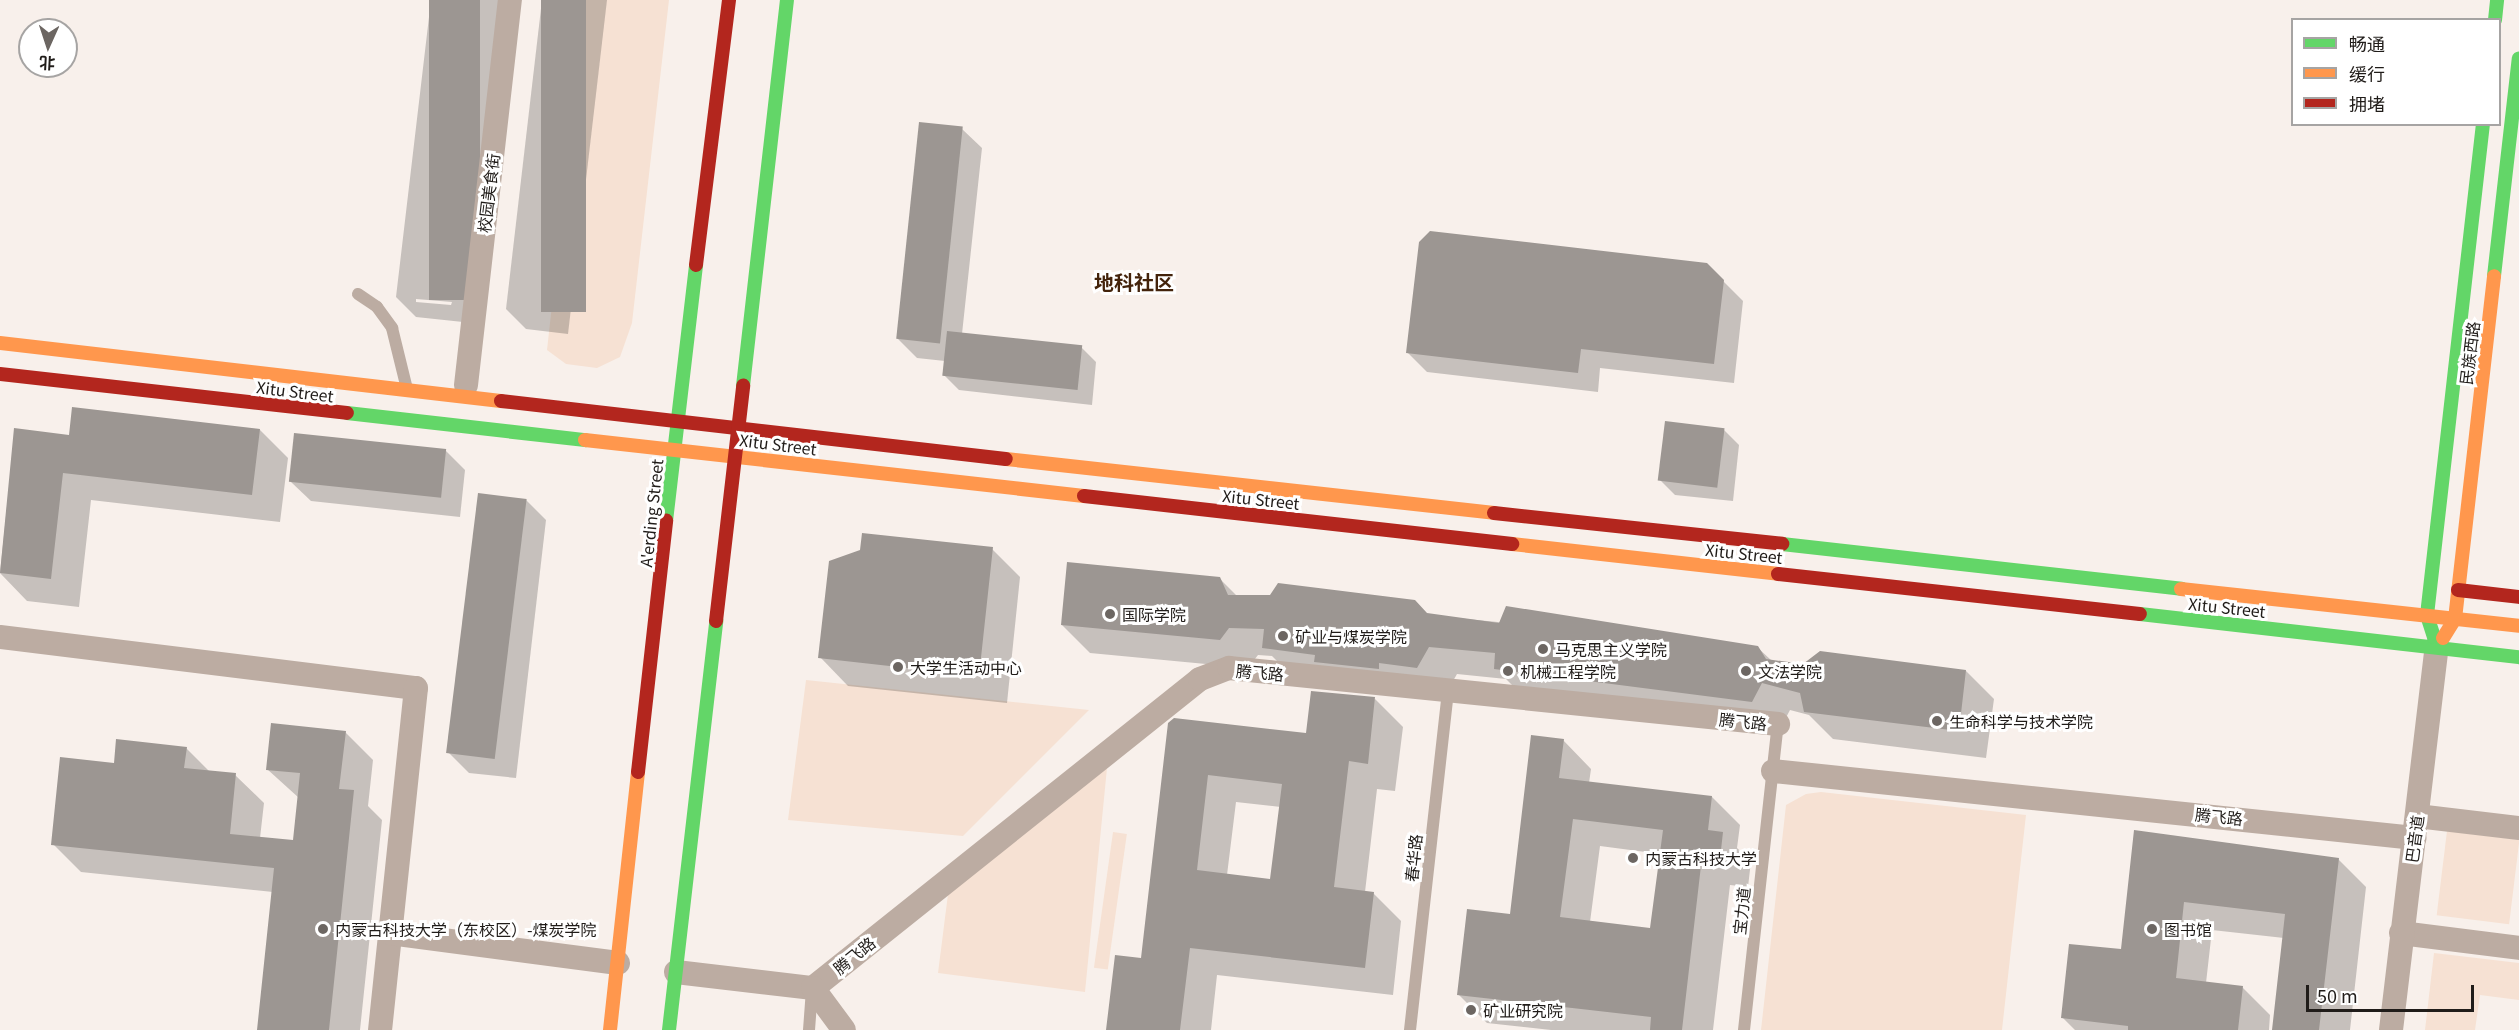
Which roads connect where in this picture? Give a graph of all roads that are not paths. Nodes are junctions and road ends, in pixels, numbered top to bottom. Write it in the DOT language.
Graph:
graph roads {
  1 [pos="510,0"];
  2 [pos="729,0"];
  3 [pos="787,0"];
  4 [pos="2497,0"];
  5 [pos="2495,18"];
  6 [pos="2519,58"];
  7 [pos="2483,126"];
  8 [pos="358,294"];
  9 [pos="0,343"];
  10 [pos="0,374"];
  11 [pos="465,385"];
  12 [pos="407,390"];
  13 [pos="677,422"];
  14 [pos="738,429"];
  15 [pos="674,451"];
  16 [pos="736,456"];
  17 [pos="2458,590"];
  18 [pos="2519,597"];
  19 [pos="2427,615"];
  20 [pos="2455,619"];
  21 [pos="2519,626"];
  22 [pos="0,637"];
  23 [pos="2437,647"];
  24 [pos="2519,657"];
  25 [pos="1448,691"];
  26 [pos="1778,724"];
  27 [pos="1773,771"];
  28 [pos="2416,827"];
  29 [pos="2519,828"];
  30 [pos="390,933"];
  31 [pos="2401,933"];
  32 [pos="2519,948"];
  33 [pos="618,963"];
  34 [pos="676,972"];
  35 [pos="813,988"];
  36 [pos="380,1030"];
  37 [pos="610,1030"];
  38 [pos="669,1030"];
  39 [pos="809,1030"];
  40 [pos="844,1030"];
  41 [pos="1410,1030"];
  42 [pos="1744,1030"];
  43 [pos="2391,1030"];
  1 -- 11 [label="street, 校园美食街"];
  2 -- 13 [label="main road, A'erding Street"];
  3 -- 14 [label="main road"];
  4 -- 5 [label="main road"];
  6 -- 17 [label="main road, 民族西路"];
  7 -- 19 [label="main road, 民族西路"];
  8 -- 12 [label="lane"];
  9 -- 12 [label="main road, Xitu Street"];
  10 -- 15 [label="main road, Xitu Street"];
  12 -- 13 [label="main road, Xitu Street"];
  13 -- 14 [label="main road, Xitu Street"];
  13 -- 15 [label="main road, A'erding Street"];
  14 -- 16 [label="main road"];
  14 -- 19 [label="main road, Xitu Street"];
  15 -- 16 [label="main road, Xitu Street"];
  15 -- 33 [label="main road, A'erding Street"];
  16 -- 23 [label="main road, Xitu Street"];
  16 -- 34 [label="main road"];
  17 -- 18 [label="main road"];
  17 -- 20 [label="main road, 民族西路"];
  19 -- 20 [label="main road, Xitu Street"];
  19 -- 23 [label="main road"];
  20 -- 21 [label="main road, Xitu Street"];
  20 -- 23 [label="main road, 民族西路"];
  22 -- 30 [label="street"];
  23 -- 24 [label="main road, Xitu Street"];
  23 -- 28 [label="street, 巴音道"];
  25 -- 26 [label="street, 腾飞路"];
  25 -- 35 [label="street, 腾飞路"];
  25 -- 41 [label="lane, 春华路"];
  26 -- 27 [label="lane, 宝力道"];
  27 -- 28 [label="street, 腾飞路"];
  27 -- 42 [label="lane, 宝力道"];
  28 -- 29 [label="street, 腾飞路"];
  28 -- 31 [label="street, 巴音道"];
  30 -- 33 [label="street"];
  30 -- 36 [label="street"];
  31 -- 32 [label="street"];
  31 -- 43 [label="street, 巴音道"];
  33 -- 37 [label="main road, A'erding Street"];
  34 -- 35 [label="street"];
  34 -- 38 [label="main road"];
  35 -- 39 [label="lane"];
  35 -- 40 [label="street"];
}
